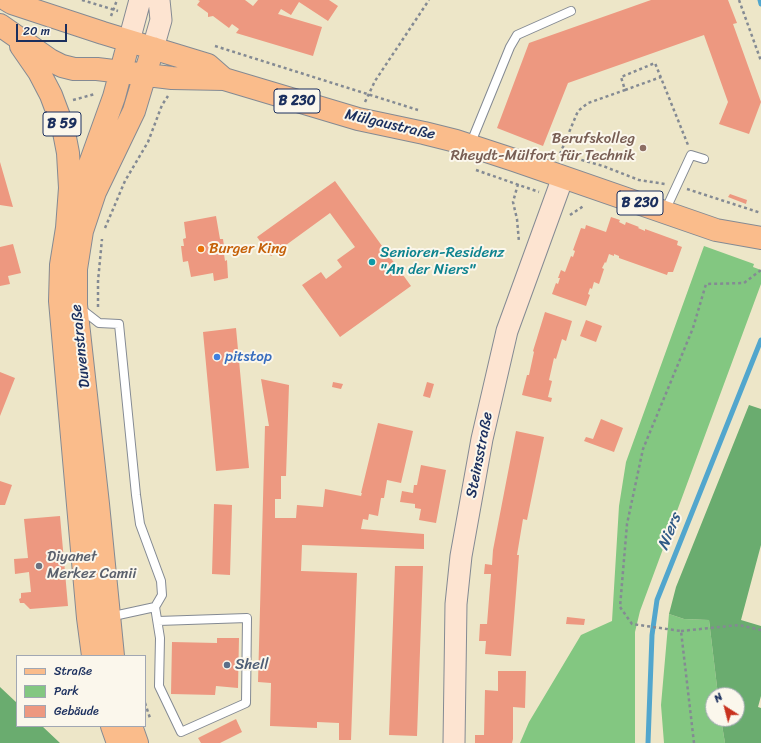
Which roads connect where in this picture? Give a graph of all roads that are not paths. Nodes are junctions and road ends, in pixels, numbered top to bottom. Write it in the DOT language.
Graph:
graph roads {
  1 [pos="7,0"];
  2 [pos="140,0"];
  3 [pos="159,0"];
  4 [pos="571,12"];
  5 [pos="5,29"];
  6 [pos="129,41"];
  7 [pos="153,48"];
  8 [pos="121,72"];
  9 [pos="146,75"];
  10 [pos="224,79"];
  11 [pos="470,146"];
  12 [pos="704,159"];
  13 [pos="563,177"];
  14 [pos="665,212"];
  15 [pos="67,228"];
  16 [pos="761,238"];
  17 [pos="76,305"];
  18 [pos="155,607"];
  19 [pos="99,618"];
  20 [pos="158,621"];
  21 [pos="93,655"];
  22 [pos="113,655"];
  23 [pos="112,727"];
  24 [pos="130,727"];
  25 [pos="118,743"];
  26 [pos="137,743"];
  27 [pos="454,743"];
  1 -- 6 [label="main road, Mülgaustraße"];
  2 -- 6 [label="street"];
  3 -- 7 [label="street"];
  4 -- 11 [label="lane"];
  5 -- 8 [label="main road, B 230"];
  5 -- 15 [label="main road, B 59"];
  6 -- 7 [label="main road, Mülgaustraße"];
  6 -- 8 [label="main road, B 59"];
  7 -- 9 [label="main road, Duvenstraße / B 59"];
  7 -- 10 [label="main road, Mülgaustraße"];
  8 -- 9 [label="main road, Mülgaustraße / B 230"];
  8 -- 15 [label="main road, B 59"];
  9 -- 10 [label="main road, Mülgaustraße / B 230"];
  9 -- 17 [label="main road, Duvenstraße / B 59"];
  10 -- 11 [label="main road, Mülgaustraße / B 230"];
  11 -- 13 [label="main road, Mülgaustraße / B 230"];
  12 -- 14 [label="lane"];
  13 -- 14 [label="main road, Mülgaustraße / B 230"];
  13 -- 27 [label="street, Steinsstraße"];
  14 -- 16 [label="main road, Mülgaustraße / B 230"];
  15 -- 19 [label="main road, Duvenstraße / B 59"];
  17 -- 18 [label="lane"];
  17 -- 19 [label="main road, Duvenstraße / B 59"];
  18 -- 19 [label="lane"];
  18 -- 20 [label="lane"];
  19 -- 21 [label="main road, Duvenstraße / B 59"];
  19 -- 22 [label="main road, Duvenstraße / B 59"];
  20 -- 20 [label="lane"];
  23 -- 25 [label="main road"];
  24 -- 26 [label="main road"];
}
